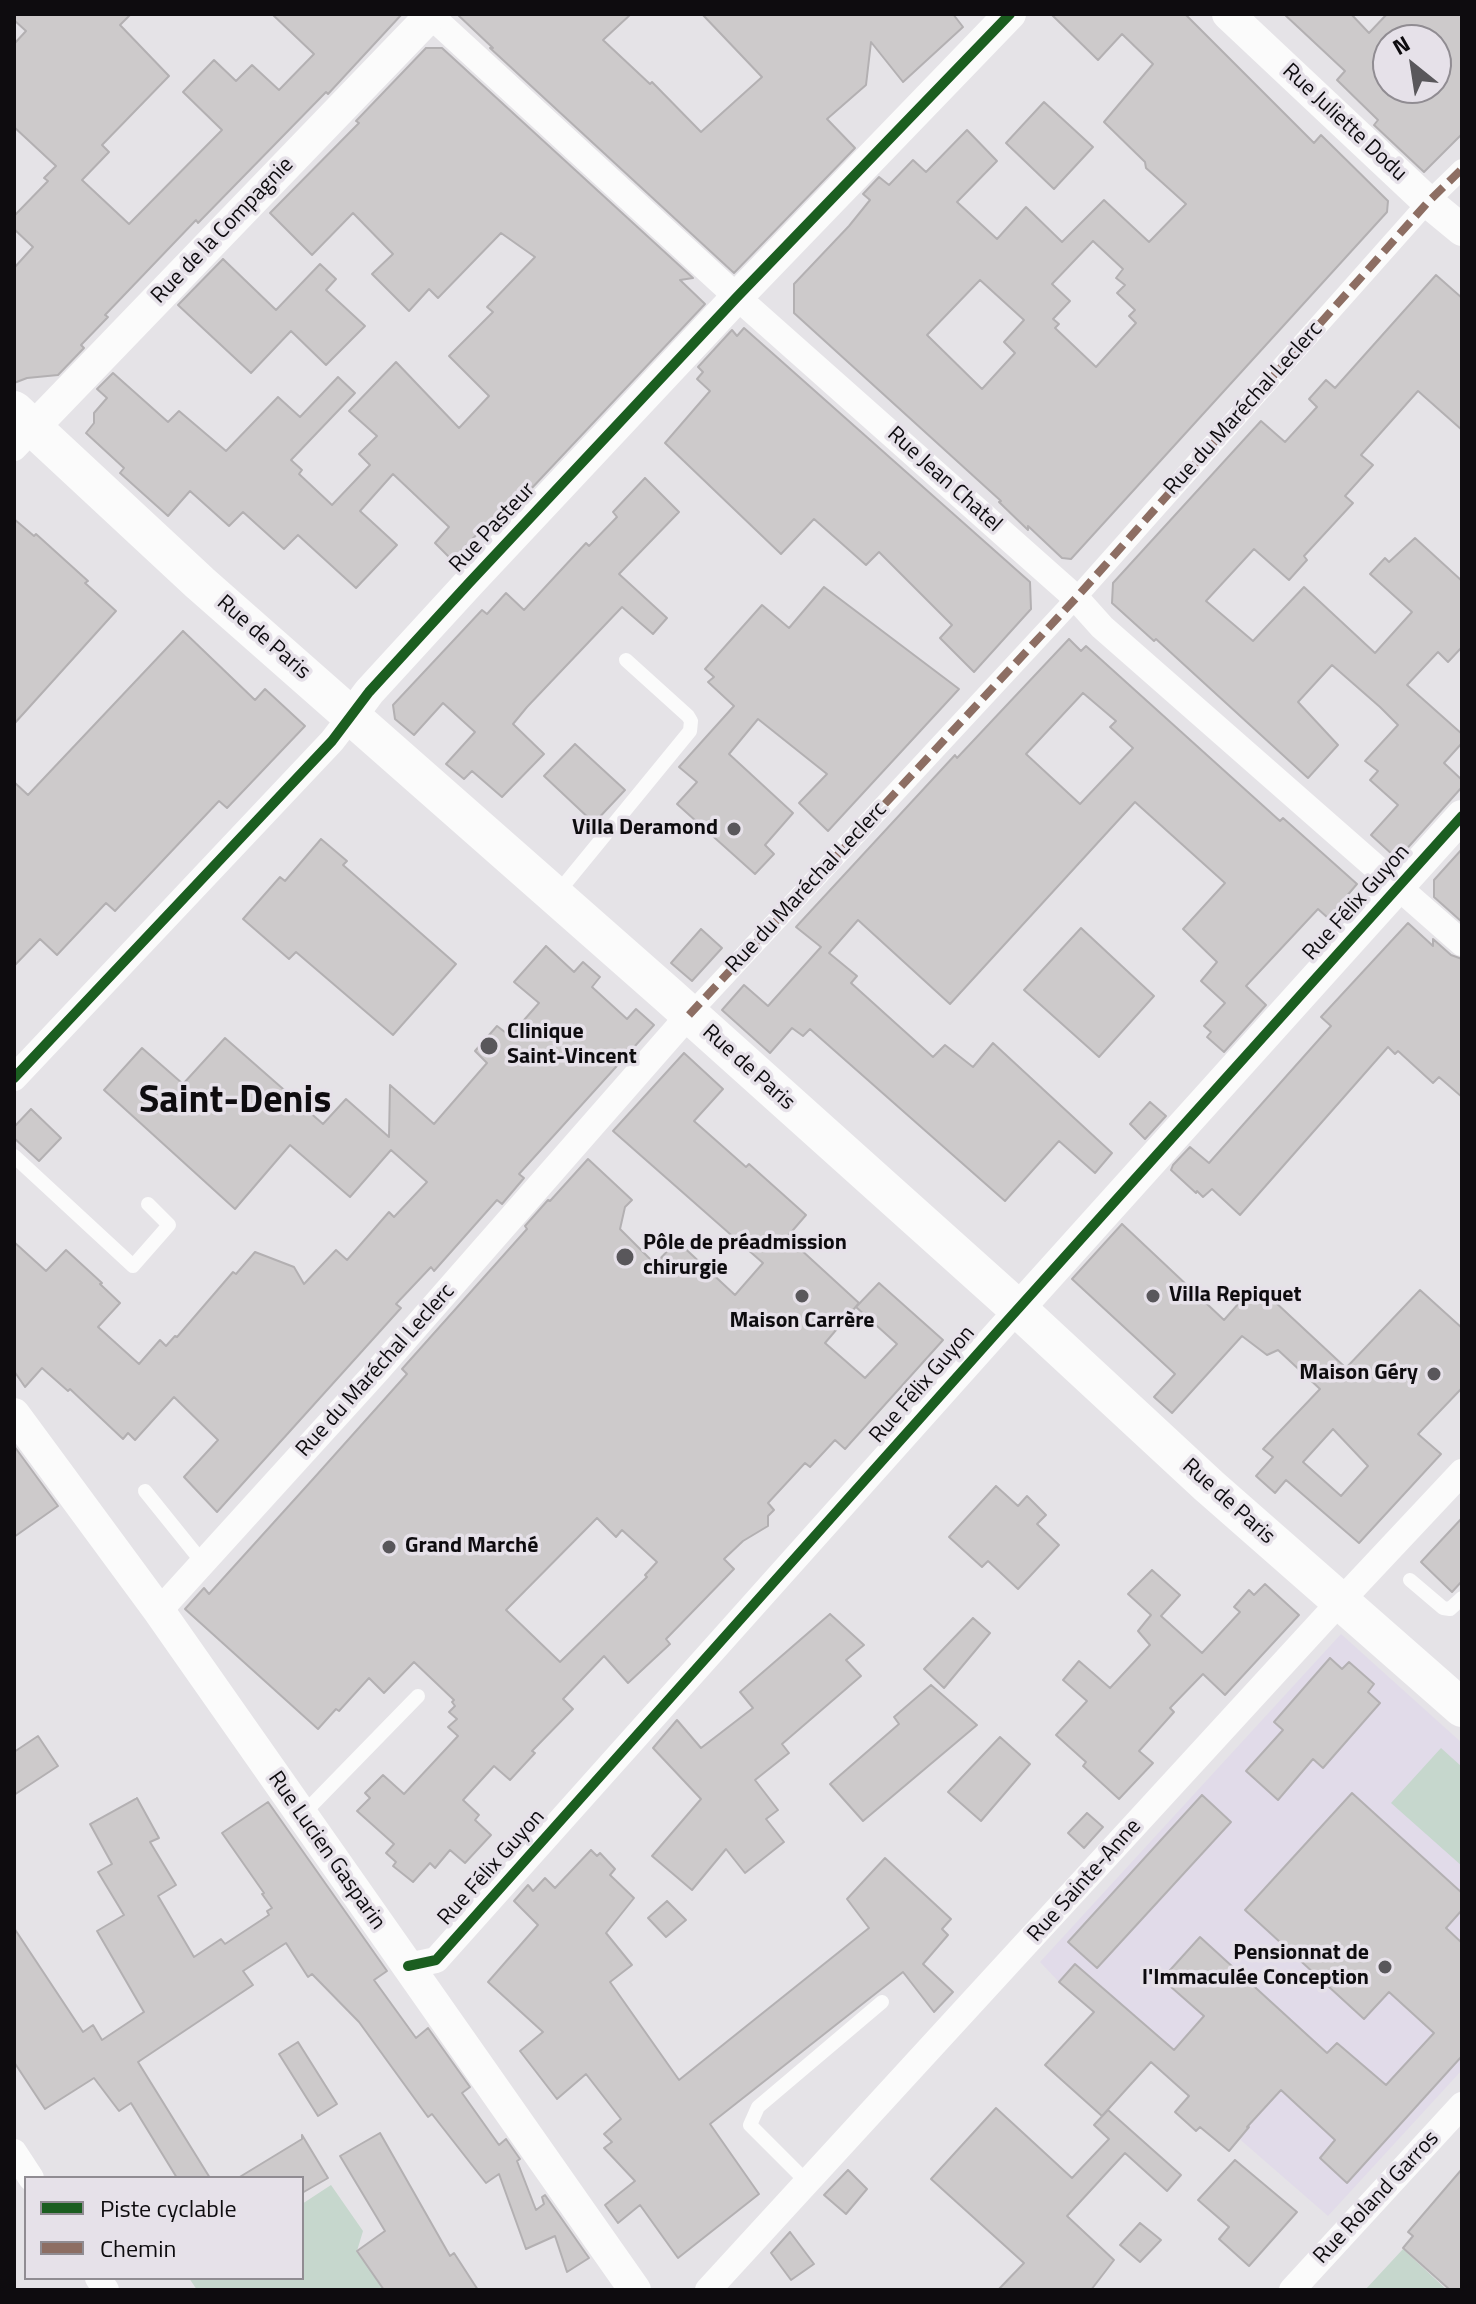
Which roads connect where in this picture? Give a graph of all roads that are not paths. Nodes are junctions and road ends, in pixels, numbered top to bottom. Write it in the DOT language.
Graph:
graph roads {
  1 [pos="1010,14"];
  2 [pos="1228,14"];
  3 [pos="431,15"];
  4 [pos="1462,169"];
  5 [pos="1428,202"];
  6 [pos="1462,230"];
  7 [pos="737,297"];
  8 [pos="21,428"];
  9 [pos="1076,598"];
  10 [pos="626,660"];
  11 [pos="352,715"];
  12 [pos="1462,816"];
  13 [pos="1398,886"];
  14 [pos="555,896"];
  15 [pos="1462,943"];
  16 [pos="689,1015"];
  17 [pos="14,1078"];
  18 [pos="14,1156"];
  19 [pos="148,1204"];
  20 [pos="1018,1309"];
  21 [pos="14,1414"];
  22 [pos="1462,1472"];
  23 [pos="145,1491"];
  24 [pos="203,1563"];
  25 [pos="1410,1580"];
  26 [pos="1462,1598"];
  27 [pos="1340,1601"];
  28 [pos="159,1611"];
  29 [pos="418,1696"];
  30 [pos="1462,1708"];
  31 [pos="301,1816"];
  32 [pos="408,1966"];
  33 [pos="882,2002"];
  34 [pos="1462,2105"];
  35 [pos="14,2152"];
  36 [pos="30,2176"];
  37 [pos="809,2184"];
  38 [pos="635,2290"];
  39 [pos="708,2290"];
  40 [pos="1292,2290"];
  1 -- 7 [label="street, Rue Pasteur"];
  2 -- 5 [label="street, Rue Juliette Dodu"];
  3 -- 7 [label="street, Rue Jean Chatel"];
  3 -- 8 [label="street, Rue de la Compagnie"];
  4 -- 5 [label="street, Rue du Maréchal Leclerc"];
  5 -- 6 [label="street, Rue Juliette Dodu"];
  5 -- 9 [label="street, Rue du Maréchal Leclerc"];
  7 -- 9 [label="street, Rue Jean Chatel"];
  7 -- 11 [label="street, Rue Pasteur"];
  8 -- 11 [label="main road, Rue de Paris"];
  9 -- 13 [label="street, Rue Jean Chatel"];
  9 -- 16 [label="street, Rue du Maréchal Leclerc"];
  10 -- 14 [label="lane"];
  11 -- 14 [label="main road, Rue de Paris"];
  11 -- 17 [label="street, Rue Pasteur"];
  12 -- 13 [label="street, Rue Félix Guyon"];
  13 -- 15 [label="street, Rue Jean Chatel"];
  13 -- 20 [label="street, Rue Félix Guyon"];
  14 -- 16 [label="main road, Rue de Paris"];
  16 -- 20 [label="main road, Rue de Paris"];
  16 -- 24 [label="street, Rue du Maréchal Leclerc"];
  18 -- 19 [label="lane"];
  20 -- 27 [label="main road, Rue de Paris"];
  20 -- 32 [label="street, Rue Félix Guyon"];
  21 -- 28 [label="street, Rue Lucien Gasparin"];
  22 -- 27 [label="street, Rue Sainte-Anne"];
  23 -- 24 [label="lane"];
  24 -- 28 [label="street, Rue du Maréchal Leclerc"];
  25 -- 26 [label="lane"];
  27 -- 30 [label="main road, Rue de Paris"];
  27 -- 37 [label="street, Rue Sainte-Anne"];
  28 -- 31 [label="street, Rue Lucien Gasparin"];
  29 -- 31 [label="lane"];
  31 -- 32 [label="street, Rue Lucien Gasparin"];
  32 -- 38 [label="street, Rue Lucien Gasparin"];
  33 -- 37 [label="lane"];
  34 -- 40 [label="street, Rue Roland Garros"];
  35 -- 36 [label="street"];
  37 -- 39 [label="street, Rue Sainte-Anne"];
}
